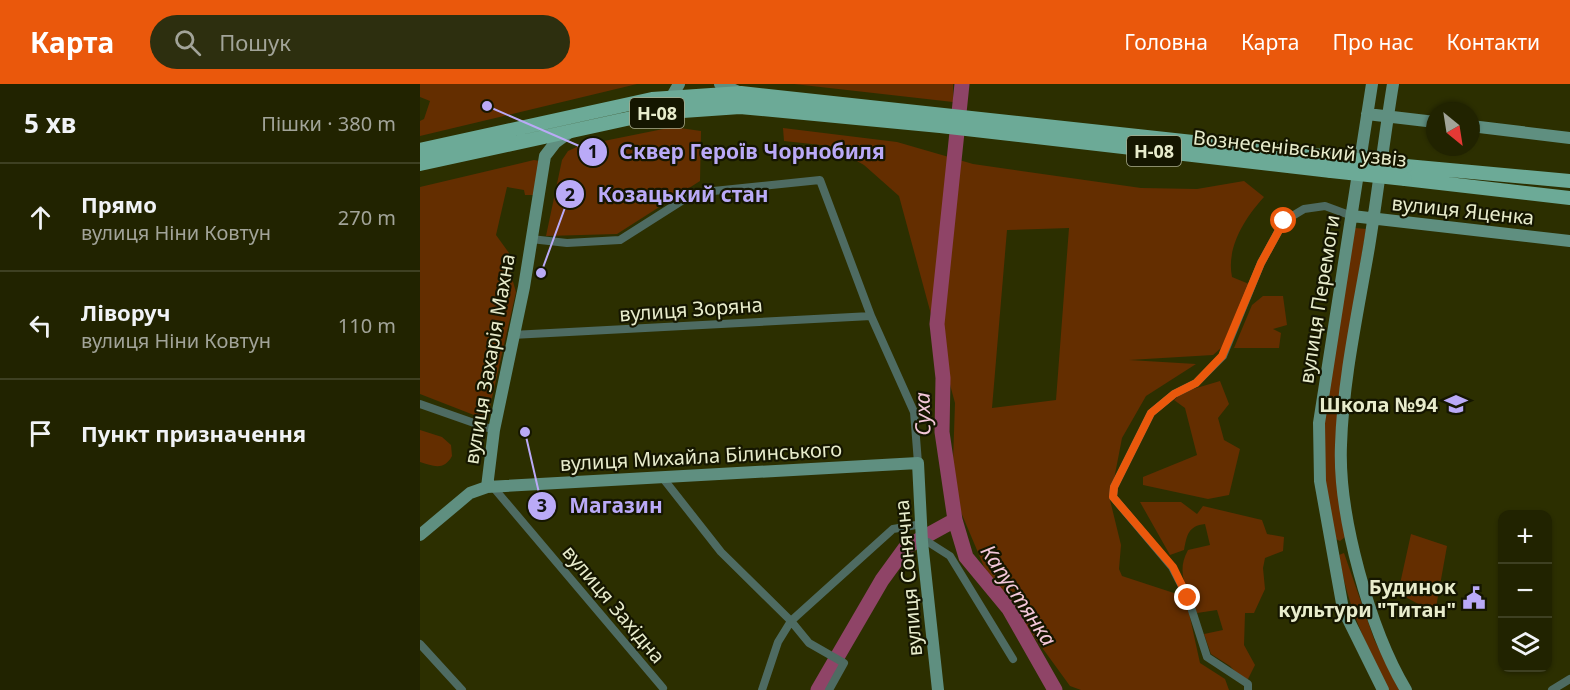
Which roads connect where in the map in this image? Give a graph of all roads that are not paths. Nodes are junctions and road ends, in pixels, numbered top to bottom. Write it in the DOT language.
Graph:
graph roads {
  1 [pos="679,84"];
  2 [pos="720,84"];
  3 [pos="1372,84"];
  4 [pos="1393,84"];
  5 [pos="741,93"];
  6 [pos="671,98"];
  7 [pos="1367,114"];
  8 [pos="1388,117"];
  9 [pos="940,121"];
  10 [pos="1426,121"];
  11 [pos="1480,127"];
  12 [pos="576,128"];
  13 [pos="1570,138"];
  14 [pos="519,142"];
  15 [pos="420,150"];
  16 [pos="545,156"];
  17 [pos="420,164"];
  18 [pos="1405,172"];
  19 [pos="1570,181"];
  20 [pos="1570,198"];
  21 [pos="1352,216"];
  22 [pos="1374,220"];
  23 [pos="531,239"];
  24 [pos="1570,241"];
  25 [pos="871,316"];
  26 [pos="512,335"];
  27 [pos="420,404"];
  28 [pos="494,430"];
  29 [pos="918,463"];
  30 [pos="662,477"];
  31 [pos="490,487"];
  32 [pos="922,532"];
  33 [pos="420,535"];
  34 [pos="1354,545"];
  35 [pos="1331,549"];
  36 [pos="791,621"];
  37 [pos="420,644"];
  38 [pos="1013,659"];
  39 [pos="1570,679"];
  40 [pos="831,687"];
  41 [pos="663,688"];
  42 [pos="462,690"];
  43 [pos="762,690"];
  44 [pos="938,690"];
  45 [pos="1248,690"];
  46 [pos="1383,690"];
  47 [pos="1406,690"];
  48 [pos="1552,690"];
  1 -- 6 [label="street"];
  2 -- 5 [label="street"];
  3 -- 7 [label="street, вулиця Перемоги"];
  4 -- 8 [label="street, вулиця Перемоги"];
  5 -- 6 [label="main road, Н-08"];
  5 -- 9 [label="main road, Вознесенівський узвіз / Н-08"];
  6 -- 15 [label="main road, Н-08"];
  7 -- 8 [label="street"];
  7 -- 21 [label="street, вулиця Перемоги"];
  8 -- 10 [label="street"];
  8 -- 22 [label="street, вулиця Перемоги"];
  9 -- 12 [label="main road, Вознесенівський узвіз / Н-08"];
  9 -- 18 [label="main road, Вознесенівський узвіз / Н-08, bridge"];
  11 -- 13 [label="street"];
  12 -- 14 [label="main road, Н-08"];
  12 -- 16 [label="street"];
  14 -- 16 [label="street"];
  14 -- 17 [label="main road, Н-08"];
  16 -- 23 [label="street, вулиця Захарія Махна"];
  18 -- 19 [label="main road, Вознесенівський узвіз / Н-08"];
  18 -- 20 [label="main road, Вознесенівський узвіз / Н-08"];
  21 -- 22 [label="street, вулиця Яценка"];
  21 -- 35 [label="street, вулиця Перемоги"];
  21 -- 45 [label="street"];
  22 -- 24 [label="street, вулиця Яценка"];
  22 -- 34 [label="street, вулиця Перемоги"];
  23 -- 25 [label="street"];
  23 -- 26 [label="street, вулиця Захарія Махна"];
  25 -- 26 [label="street, вулиця Зоряна"];
  25 -- 29 [label="street"];
  26 -- 28 [label="street, вулиця Захарія Махна"];
  27 -- 28 [label="street"];
  28 -- 31 [label="street, вулиця Захарія Махна"];
  29 -- 30 [label="street, вулиця Михайла Білинського"];
  29 -- 32 [label="street, вулиця Сонячна"];
  30 -- 31 [label="street, вулиця Михайла Білинського"];
  30 -- 36 [label="street"];
  31 -- 33 [label="street, вулиця Захарія Махна"];
  31 -- 41 [label="street, вулиця Західна"];
  32 -- 36 [label="street"];
  32 -- 38 [label="street"];
  32 -- 44 [label="street, вулиця Сонячна"];
  34 -- 35 [label="street"];
  34 -- 47 [label="street, вулиця Перемоги"];
  35 -- 46 [label="street, вулиця Перемоги"];
  36 -- 40 [label="street"];
  36 -- 43 [label="street"];
  37 -- 42 [label="street"];
  39 -- 48 [label="street"];
}
